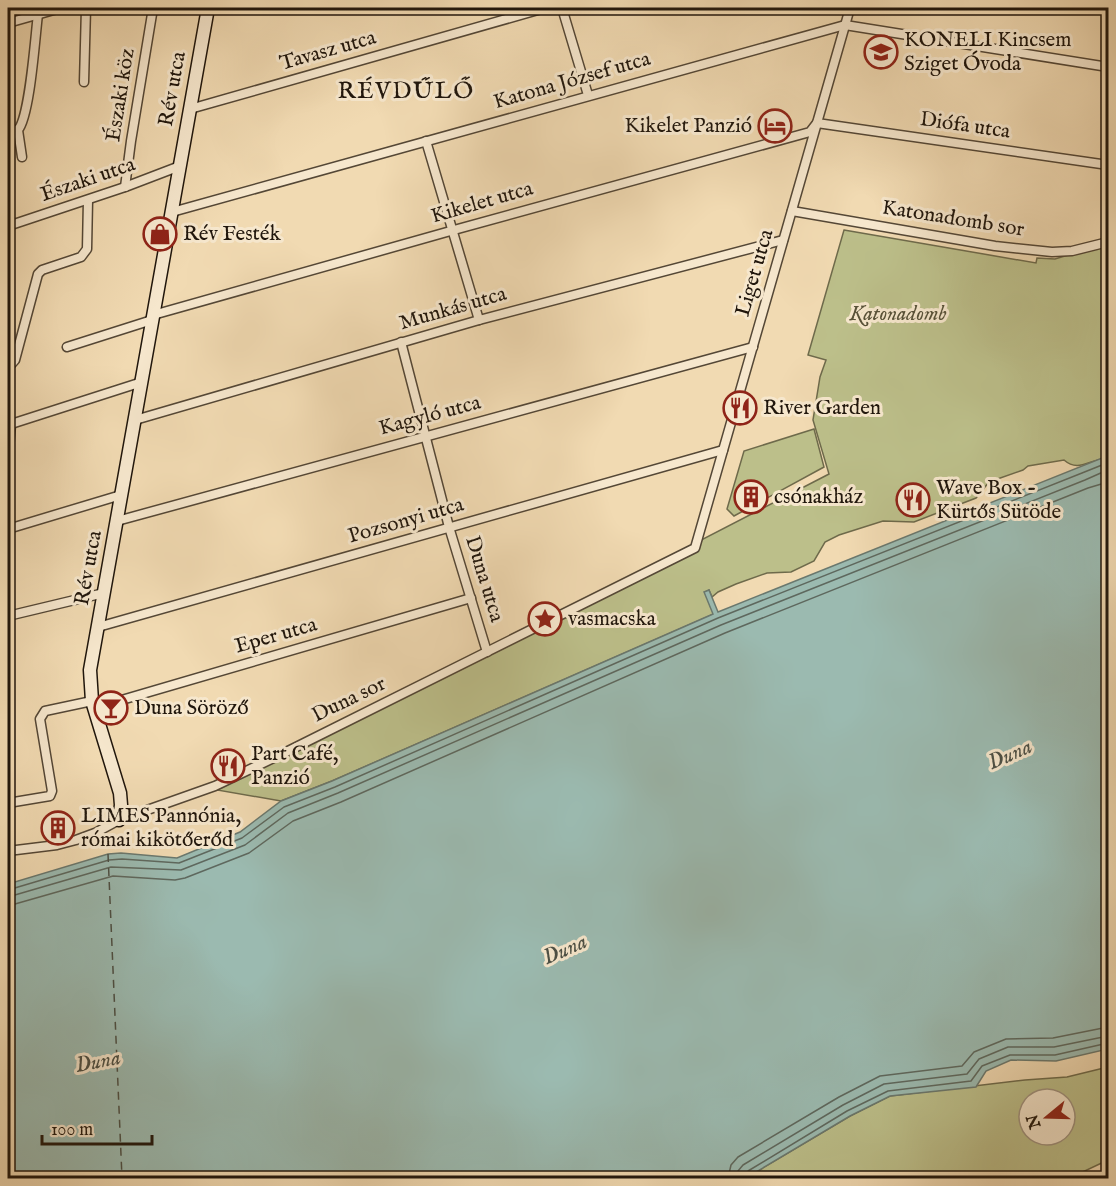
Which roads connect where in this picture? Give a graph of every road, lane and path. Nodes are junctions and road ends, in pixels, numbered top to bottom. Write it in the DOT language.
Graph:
graph roads {
  1 [pos="61,8"];
  2 [pos="86,8"];
  3 [pos="153,8"];
  4 [pos="208,8"];
  5 [pos="545,8"];
  6 [pos="562,8"];
  7 [pos="850,8"];
  8 [pos="38,14"];
  9 [pos="8,23"];
  10 [pos="845,25"];
  11 [pos="1108,67"];
  12 [pos="84,82"];
  13 [pos="588,95"];
  14 [pos="190,109"];
  15 [pos="817,123"];
  16 [pos="18,130"];
  17 [pos="8,132"];
  18 [pos="426,141"];
  19 [pos="22,157"];
  20 [pos="1108,165"];
  21 [pos="180,166"];
  22 [pos="125,188"];
  23 [pos="87,200"];
  24 [pos="792,211"];
  25 [pos="171,212"];
  26 [pos="8,226"];
  27 [pos="454,230"];
  28 [pos="783,240"];
  29 [pos="1108,242"];
  30 [pos="153,318"];
  31 [pos="479,320"];
  32 [pos="401,342"];
  33 [pos="67,347"];
  34 [pos="753,347"];
  35 [pos="8,368"];
  36 [pos="142,382"];
  37 [pos="135,420"];
  38 [pos="9,424"];
  39 [pos="424,436"];
  40 [pos="723,450"];
  41 [pos="8,460"];
  42 [pos="122,495"];
  43 [pos="117,521"];
  44 [pos="449,527"];
  45 [pos="8,529"];
  46 [pos="695,548"];
  47 [pos="104,593"];
  48 [pos="471,598"];
  49 [pos="8,616"];
  50 [pos="98,627"];
  51 [pos="487,652"];
  52 [pos="92,701"];
  53 [pos="8,803"];
  54 [pos="119,820"];
  55 [pos="8,851"];
  1 -- 8 [label="street"];
  2 -- 12 [label="street"];
  3 -- 22 [label="street, Északi köz"];
  4 -- 14 [label="street, Rév utca"];
  5 -- 14 [label="street, Tavasz utca"];
  6 -- 13 [label="street"];
  7 -- 10 [label="street, Liget utca"];
  8 -- 9 [label="street"];
  8 -- 16 [label="street"];
  10 -- 11 [label="street"];
  10 -- 13 [label="street, Katona József utca"];
  10 -- 15 [label="street, Liget utca"];
  13 -- 18 [label="street, Katona József utca"];
  14 -- 21 [label="street, Rév utca"];
  15 -- 20 [label="street, Diófa utca"];
  15 -- 24 [label="street, Liget utca"];
  15 -- 27 [label="street, Kikelet utca"];
  16 -- 17 [label="street"];
  16 -- 19 [label="street"];
  18 -- 25 [label="street, Katona József utca"];
  18 -- 27 [label="street"];
  21 -- 22 [label="street, Északi utca"];
  21 -- 25 [label="street, Rév utca"];
  22 -- 23 [label="street, Északi utca"];
  23 -- 26 [label="street, Északi utca"];
  23 -- 35 [label="street"];
  24 -- 28 [label="street, Liget utca"];
  24 -- 29 [label="street, Katonadomb sor"];
  25 -- 30 [label="street, Rév utca"];
  27 -- 30 [label="street, Kikelet utca"];
  27 -- 31 [label="street"];
  28 -- 31 [label="street, Munkás utca"];
  28 -- 34 [label="street, Liget utca"];
  30 -- 33 [label="street"];
  30 -- 36 [label="street, Rév utca"];
  31 -- 32 [label="street, Munkás utca"];
  32 -- 37 [label="street, Munkás utca"];
  32 -- 39 [label="street, Duna utca"];
  34 -- 39 [label="street, Kagyló utca"];
  34 -- 40 [label="street, Liget utca"];
  36 -- 37 [label="street, Rév utca"];
  36 -- 38 [label="street"];
  37 -- 42 [label="street, Rév utca"];
  38 -- 41 [label="street"];
  39 -- 43 [label="street, Kagyló utca"];
  39 -- 44 [label="street, Duna utca"];
  40 -- 44 [label="street, Pozsonyi utca"];
  40 -- 46 [label="street, Liget utca"];
  42 -- 43 [label="street, Rév utca"];
  42 -- 45 [label="street"];
  43 -- 47 [label="street, Rév utca"];
  44 -- 48 [label="street, Duna utca"];
  44 -- 50 [label="street, Pozsonyi utca"];
  46 -- 51 [label="street, Duna sor"];
  47 -- 49 [label="street"];
  47 -- 50 [label="street, Rév utca"];
  48 -- 51 [label="street, Duna utca"];
  48 -- 52 [label="street, Eper utca"];
  50 -- 52 [label="street, Rév utca"];
  51 -- 54 [label="street, Duna sor"];
  52 -- 53 [label="street, Eper utca"];
  52 -- 54 [label="street, Rév utca"];
  54 -- 55 [label="street, Duna sor"];
}
